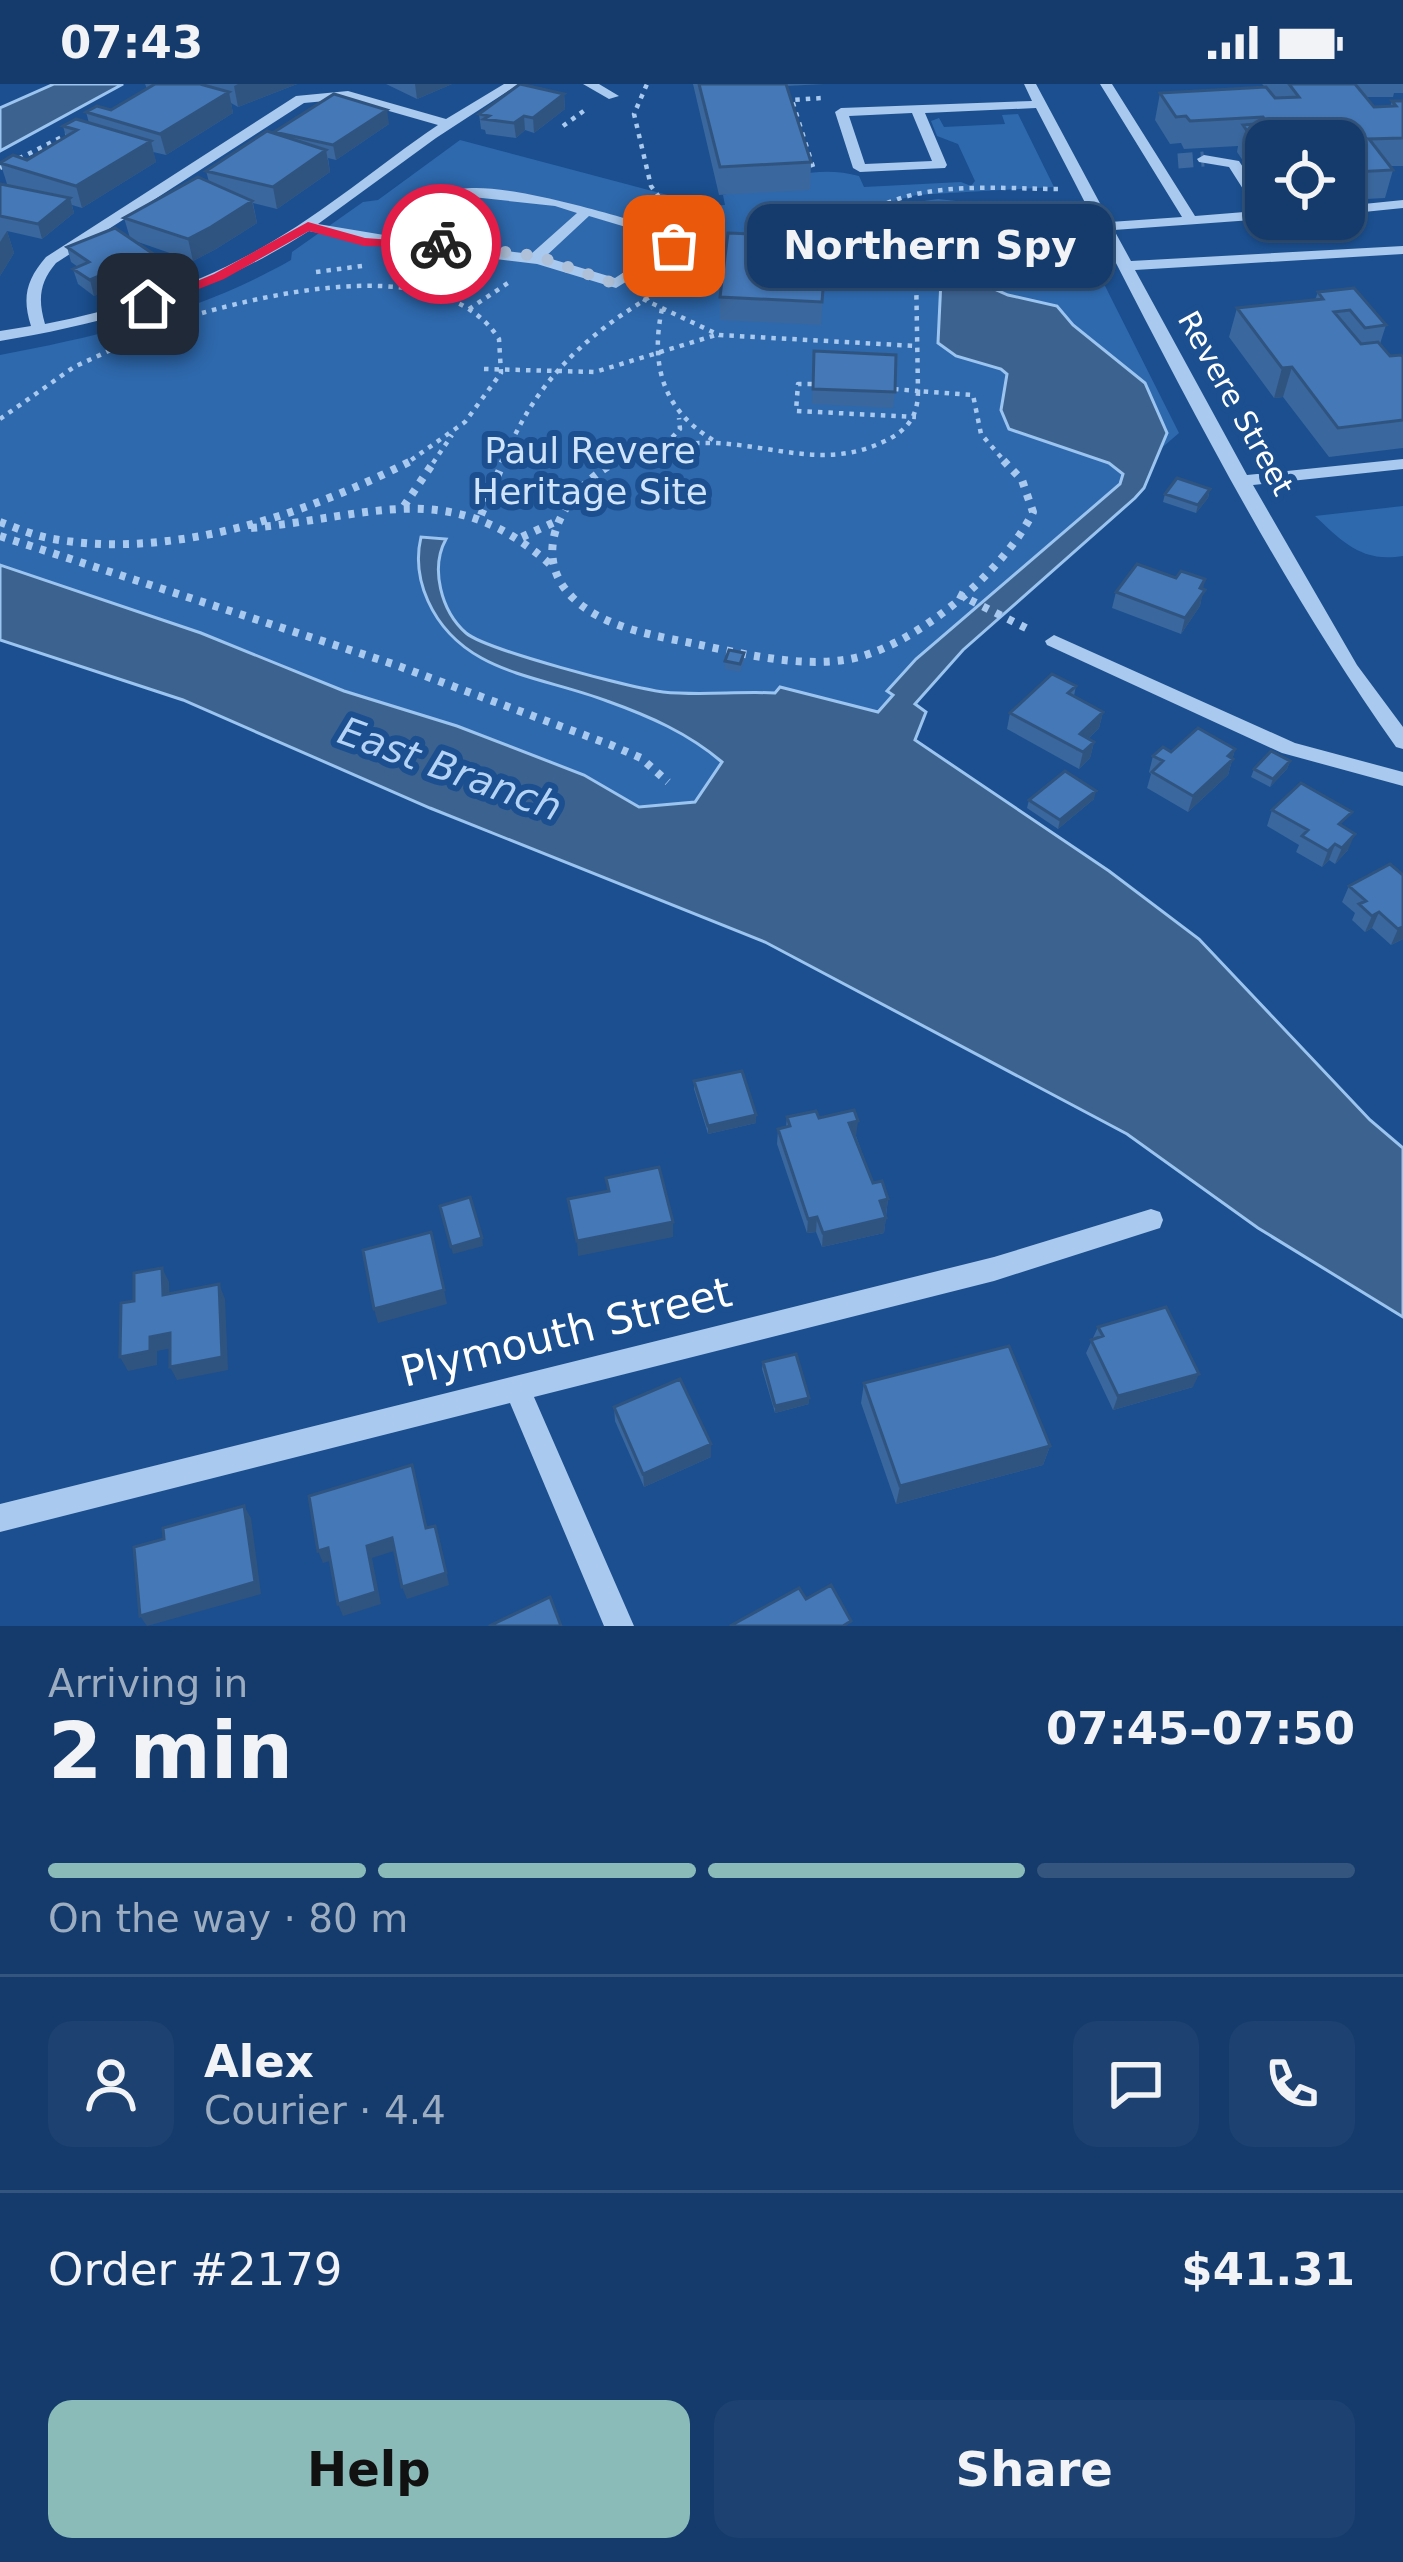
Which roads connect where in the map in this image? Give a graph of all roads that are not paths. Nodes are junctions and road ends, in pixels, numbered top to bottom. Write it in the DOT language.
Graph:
graph roads {
  1 [pos="513,84"];
  2 [pos="589,84"];
  3 [pos="1030,84"];
  4 [pos="1106,84"];
  5 [pos="613,96"];
  6 [pos="1041,104"];
  7 [pos="917,109"];
  8 [pos="448,124"];
  9 [pos="1204,159"];
  10 [pos="1178,161"];
  11 [pos="1155,163"];
  12 [pos="1245,181"];
  13 [pos="1403,204"];
  14 [pos="1365,208"];
  15 [pos="588,210"];
  16 [pos="1245,216"];
  17 [pos="1191,220"];
  18 [pos="308,226"];
  19 [pos="1106,226"];
  20 [pos="426,243"];
  21 [pos="1403,250"];
  22 [pos="537,256"];
  23 [pos="1127,266"];
  24 [pos="40,330"];
  25 [pos="0,336"];
  26 [pos="1403,464"];
  27 [pos="1242,481"];
  28 [pos="1054,641"];
  29 [pos="1403,742"];
  30 [pos="1403,779"];
  31 [pos="1151,1220"];
  32 [pos="516,1386"];
  33 [pos="0,1518"];
  34 [pos="619,1626"];
  1 -- 8 [label="street"];
  2 -- 5 [label="street"];
  3 -- 6 [label="street, Revere Street"];
  4 -- 11 [label="street"];
  6 -- 7 [label="street"];
  6 -- 19 [label="street, Revere Street"];
  7 -- 7 [label="street"];
  8 -- 18 [label="street"];
  8 -- 24 [label="street"];
  9 -- 12 [label="street"];
  10 -- 11 [label="street"];
  11 -- 17 [label="street"];
  13 -- 14 [label="street"];
  15 -- 20 [label="street"];
  15 -- 22 [label="street"];
  15 -- 22 [label="street"];
  16 -- 17 [label="street"];
  17 -- 19 [label="street"];
  18 -- 20 [label="street"];
  18 -- 24 [label="street"];
  19 -- 23 [label="street, Revere Street"];
  20 -- 22 [label="street"];
  21 -- 23 [label="street"];
  23 -- 27 [label="street, Revere Street"];
  24 -- 25 [label="street"];
  26 -- 27 [label="street"];
  27 -- 29 [label="street, Revere Street"];
  28 -- 30 [label="street"];
  31 -- 32 [label="street, Plymouth Street"];
  32 -- 33 [label="street, Plymouth Street"];
  32 -- 34 [label="street"];
}
